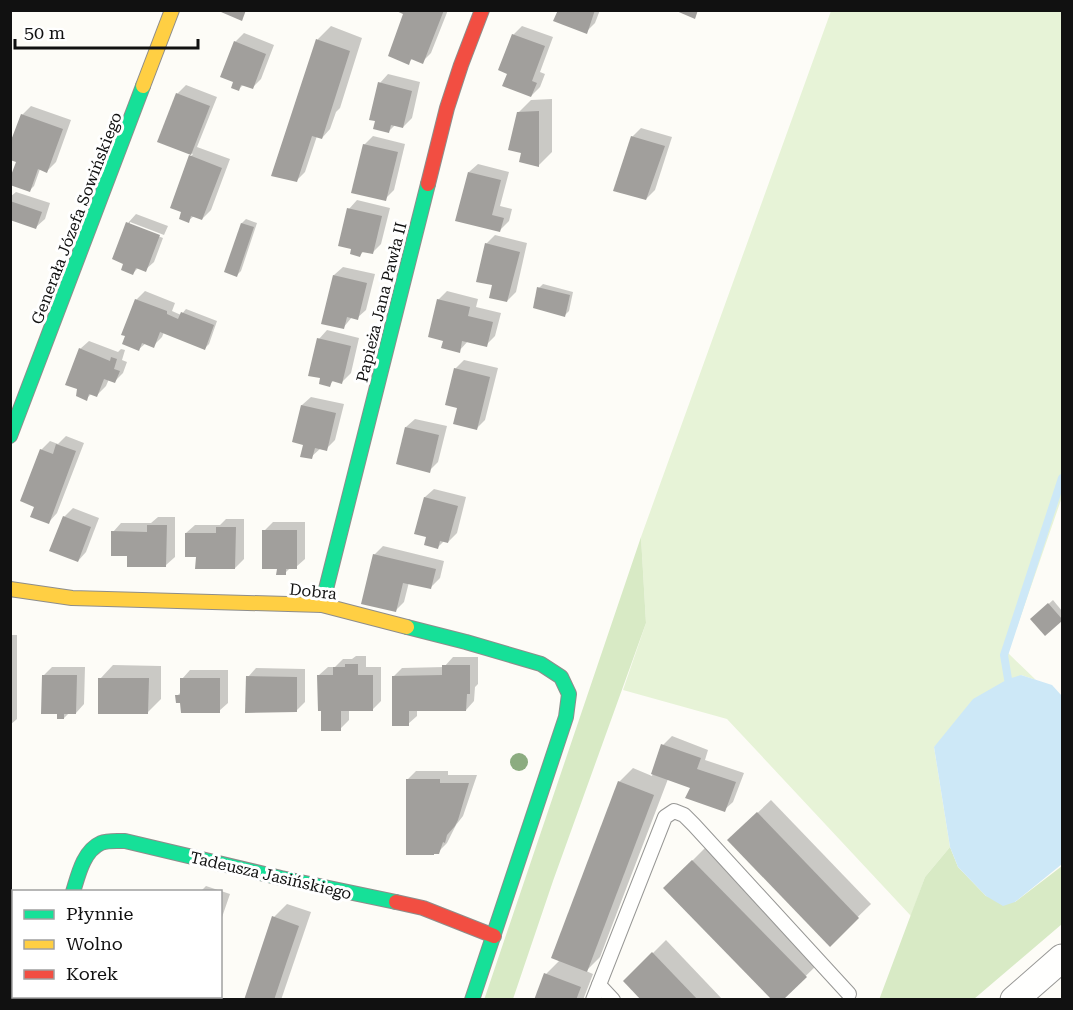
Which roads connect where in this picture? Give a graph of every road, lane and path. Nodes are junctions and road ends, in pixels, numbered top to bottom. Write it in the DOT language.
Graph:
graph roads {
  1 [pos="172,10"];
  2 [pos="482,10"];
  3 [pos="10,436"];
  4 [pos="10,589"];
  5 [pos="322,605"];
  6 [pos="73,890"];
  7 [pos="494,936"];
  8 [pos="1062,958"];
  9 [pos="599,985"];
  10 [pos="849,994"];
  11 [pos="472,999"];
  12 [pos="593,999"];
  13 [pos="613,999"];
  14 [pos="1014,999"];
  1 -- 3 [label="street, Generała Józefa Sowińskiego"];
  2 -- 5 [label="street, Papieża Jana Pawła II"];
  4 -- 5 [label="street, Dobra"];
  5 -- 7 [label="street, Dobra"];
  6 -- 7 [label="street, Tadeusza Jasińskiego"];
  7 -- 11 [label="street"];
  8 -- 14 [label="street"];
  9 -- 10 [label="lane"];
  9 -- 12 [label="lane"];
  9 -- 13 [label="lane"];
}
